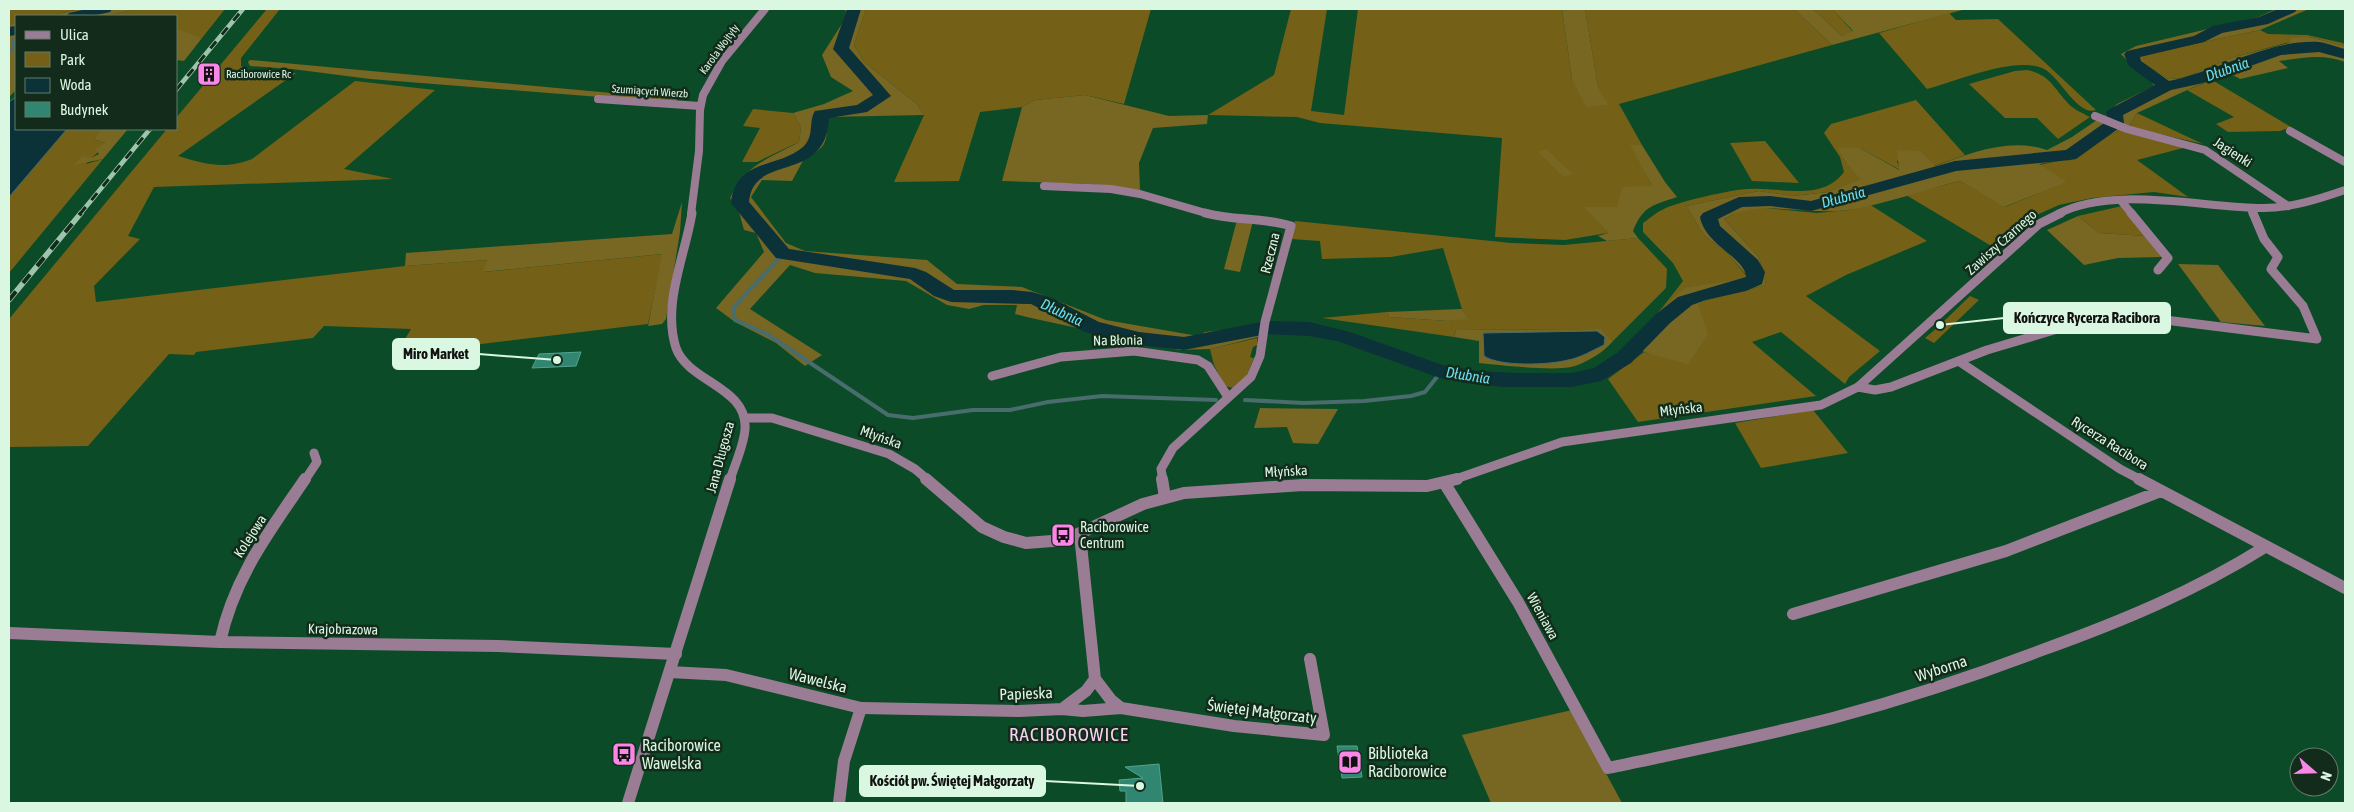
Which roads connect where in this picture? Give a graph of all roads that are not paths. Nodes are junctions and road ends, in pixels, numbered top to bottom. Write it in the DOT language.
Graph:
graph roads {
  1 [pos="765,9"];
  2 [pos="598,99"];
  3 [pos="700,107"];
  4 [pos="2095,116"];
  5 [pos="2290,131"];
  6 [pos="2345,162"];
  7 [pos="1044,186"];
  8 [pos="2345,190"];
  9 [pos="2122,202"];
  10 [pos="2288,206"];
  11 [pos="2251,208"];
  12 [pos="2158,270"];
  13 [pos="1960,362"];
  14 [pos="992,376"];
  15 [pos="1858,387"];
  16 [pos="1228,397"];
  17 [pos="745,418"];
  18 [pos="314,453"];
  19 [pos="1445,484"];
  20 [pos="2161,491"];
  21 [pos="1165,497"];
  22 [pos="1080,535"];
  23 [pos="2265,547"];
  24 [pos="2345,588"];
  25 [pos="1793,614"];
  26 [pos="9,633"];
  27 [pos="220,642"];
  28 [pos="676,654"];
  29 [pos="1310,659"];
  30 [pos="670,672"];
  31 [pos="1094,679"];
  32 [pos="861,708"];
  33 [pos="1121,708"];
  34 [pos="1062,709"];
  35 [pos="1608,768"];
  36 [pos="628,803"];
  37 [pos="839,803"];
  1 -- 3 [label="street, Karola Wojtyły"];
  2 -- 3 [label="street, Szumiących Wierzb"];
  3 -- 17 [label="street, Jana Długosza"];
  4 -- 10 [label="street, Jagienki"];
  5 -- 6 [label="street"];
  7 -- 16 [label="street, Rzeczna"];
  8 -- 10 [label="street, Zawiszy Czarnego"];
  9 -- 11 [label="street, Zawiszy Czarnego"];
  9 -- 12 [label="street"];
  9 -- 15 [label="street, Zawiszy Czarnego"];
  10 -- 11 [label="street, Zawiszy Czarnego"];
  11 -- 13 [label="street"];
  13 -- 15 [label="street"];
  13 -- 20 [label="street, Rycerza Racibora"];
  14 -- 16 [label="street, Na Błonia"];
  15 -- 19 [label="street, Młyńska"];
  16 -- 21 [label="street, Rzeczna"];
  17 -- 22 [label="street, Młyńska"];
  17 -- 28 [label="street, Jana Długosza"];
  18 -- 27 [label="street, Kolejowa"];
  19 -- 21 [label="street, Młyńska"];
  19 -- 35 [label="street, Wieniawa"];
  20 -- 23 [label="street, Rycerza Racibora"];
  20 -- 25 [label="street"];
  21 -- 22 [label="street, Młyńska"];
  22 -- 31 [label="street"];
  23 -- 24 [label="street, Rycerza Racibora"];
  23 -- 35 [label="street, Wyborna"];
  26 -- 27 [label="street, Krajobrazowa"];
  27 -- 28 [label="street, Krajobrazowa"];
  28 -- 30 [label="street, Jana Długosza"];
  29 -- 33 [label="street, Świętej Małgorzaty"];
  30 -- 32 [label="street, Wawelska"];
  30 -- 36 [label="street, Jana Długosza"];
  31 -- 33 [label="street"];
  31 -- 34 [label="street, Papieska"];
  32 -- 34 [label="street, Papieska"];
  32 -- 37 [label="street, Wawelska"];
  33 -- 34 [label="street, Świętej Małgorzaty"];
}
